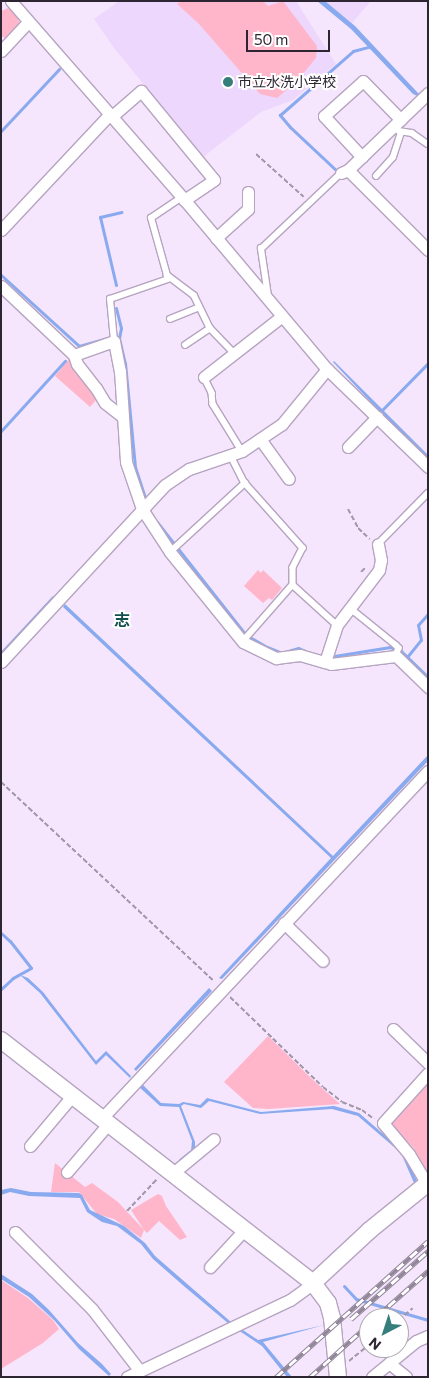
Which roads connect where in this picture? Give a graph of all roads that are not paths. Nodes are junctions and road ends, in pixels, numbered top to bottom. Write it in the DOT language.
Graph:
graph roads {
  1 [pos="9,1"];
  2 [pos="1,4"];
  3 [pos="28,22"];
  4 [pos="1,51"];
  5 [pos="428,93"];
  6 [pos="110,116"];
  7 [pos="399,127"];
  8 [pos="428,144"];
  9 [pos="362,157"];
  10 [pos="345,172"];
  11 [pos="376,176"];
  12 [pos="248,192"];
  13 [pos="183,198"];
  14 [pos="1,230"];
  15 [pos="216,238"];
  16 [pos="428,250"];
  17 [pos="167,275"];
  18 [pos="1,286"];
  19 [pos="269,298"];
  20 [pos="199,306"];
  21 [pos="282,316"];
  22 [pos="170,319"];
  23 [pos="210,328"];
  24 [pos="114,341"];
  25 [pos="185,345"];
  26 [pos="234,353"];
  27 [pos="74,354"];
  28 [pos="327,369"];
  29 [pos="204,377"];
  30 [pos="123,417"];
  31 [pos="377,418"];
  32 [pos="260,439"];
  33 [pos="348,447"];
  34 [pos="237,453"];
  35 [pos="428,467"];
  36 [pos="289,479"];
  37 [pos="246,483"];
  38 [pos="428,493"];
  39 [pos="142,509"];
  40 [pos="378,544"];
  41 [pos="170,552"];
  42 [pos="293,584"];
  43 [pos="350,608"];
  44 [pos="337,625"];
  45 [pos="243,642"];
  46 [pos="396,656"];
  47 [pos="1,662"];
  48 [pos="325,662"];
  49 [pos="428,687"];
  50 [pos="428,770"];
  51 [pos="284,923"];
  52 [pos="323,961"];
  53 [pos="392,1029"];
  54 [pos="1,1040"];
  55 [pos="428,1063"];
  56 [pos="428,1073"];
  57 [pos="73,1095"];
  58 [pos="105,1120"];
  59 [pos="214,1139"];
  60 [pos="30,1146"];
  61 [pos="170,1171"];
  62 [pos="67,1172"];
  63 [pos="427,1184"];
  64 [pos="245,1229"];
  65 [pos="15,1232"];
  66 [pos="210,1267"];
  67 [pos="313,1282"];
  68 [pos="428,1336"];
  69 [pos="390,1362"];
  70 [pos="140,1371"];
  71 [pos="338,1374"];
  72 [pos="127,1377"];
  73 [pos="372,1377"];
  74 [pos="406,1377"];
  1 -- 2 [label="street"];
  1 -- 3 [label="street"];
  3 -- 4 [label="street"];
  3 -- 6 [label="street"];
  5 -- 7 [label="street"];
  6 -- 13 [label="street"];
  6 -- 13 [label="street"];
  6 -- 14 [label="street"];
  7 -- 8 [label="lane"];
  7 -- 9 [label="street"];
  7 -- 9 [label="street"];
  7 -- 11 [label="lane"];
  9 -- 10 [label="street"];
  10 -- 16 [label="street"];
  10 -- 19 [label="lane"];
  12 -- 15 [label="street"];
  13 -- 15 [label="street"];
  13 -- 17 [label="lane"];
  15 -- 19 [label="street"];
  17 -- 20 [label="lane"];
  17 -- 24 [label="lane"];
  18 -- 27 [label="street"];
  19 -- 21 [label="street"];
  20 -- 22 [label="lane"];
  20 -- 23 [label="lane"];
  21 -- 26 [label="street"];
  21 -- 28 [label="street"];
  23 -- 25 [label="lane"];
  23 -- 26 [label="lane"];
  24 -- 27 [label="street"];
  24 -- 30 [label="street"];
  26 -- 29 [label="street"];
  27 -- 30 [label="street"];
  28 -- 31 [label="street"];
  28 -- 32 [label="street"];
  29 -- 34 [label="lane"];
  30 -- 39 [label="street"];
  31 -- 33 [label="street"];
  31 -- 35 [label="street"];
  32 -- 34 [label="street"];
  32 -- 36 [label="street"];
  34 -- 37 [label="lane"];
  34 -- 39 [label="street"];
  37 -- 41 [label="lane"];
  37 -- 42 [label="lane"];
  38 -- 40 [label="lane"];
  39 -- 41 [label="street"];
  39 -- 47 [label="street"];
  40 -- 43 [label="street"];
  41 -- 45 [label="street"];
  42 -- 44 [label="lane"];
  42 -- 45 [label="lane"];
  43 -- 44 [label="street"];
  43 -- 46 [label="lane"];
  44 -- 48 [label="street"];
  45 -- 48 [label="street"];
  46 -- 48 [label="street"];
  46 -- 49 [label="street"];
  50 -- 51 [label="street"];
  51 -- 52 [label="street"];
  51 -- 58 [label="street"];
  53 -- 55 [label="street"];
  54 -- 57 [label="street"];
  56 -- 63 [label="street"];
  57 -- 58 [label="street"];
  57 -- 60 [label="street"];
  58 -- 61 [label="street"];
  58 -- 62 [label="street"];
  59 -- 61 [label="street"];
  61 -- 64 [label="street"];
  63 -- 67 [label="street"];
  64 -- 66 [label="street"];
  64 -- 67 [label="street"];
  65 -- 70 [label="street"];
  67 -- 70 [label="street"];
  67 -- 71 [label="street"];
  68 -- 69 [label="street"];
  69 -- 73 [label="street"];
  69 -- 74 [label="street"];
  70 -- 72 [label="street"];
}
